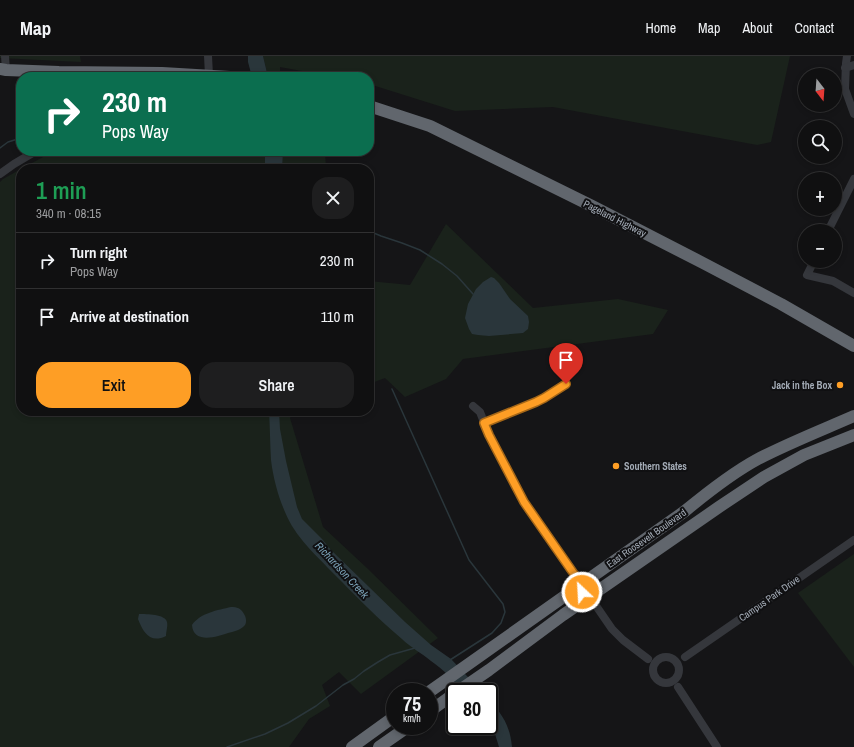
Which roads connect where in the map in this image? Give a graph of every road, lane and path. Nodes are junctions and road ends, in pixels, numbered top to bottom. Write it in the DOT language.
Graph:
graph roads {
  1 [pos="5,56"];
  2 [pos="208,56"];
  3 [pos="847,56"];
  4 [pos="854,65"];
  5 [pos="845,68"];
  6 [pos="3,69"];
  7 [pos="59,72"];
  8 [pos="209,72"];
  9 [pos="374,108"];
  10 [pos="854,114"];
  11 [pos="28,156"];
  12 [pos="0,174"];
  13 [pos="854,179"];
  14 [pos="832,224"];
  15 [pos="810,268"];
  16 [pos="854,293"];
  17 [pos="854,346"];
  18 [pos="566,384"];
  19 [pos="473,406"];
  20 [pos="854,416"];
  21 [pos="484,423"];
  22 [pos="854,435"];
  23 [pos="768,454"];
  24 [pos="776,471"];
  25 [pos="718,507"];
  26 [pos="664,524"];
  27 [pos="854,540"];
  28 [pos="581,584"];
  29 [pos="590,597"];
  30 [pos="516,649"];
  31 [pos="676,663"];
  32 [pos="655,664"];
  33 [pos="470,683"];
  34 [pos="677,683"];
  35 [pos="438,685"];
  36 [pos="386,722"];
  37 [pos="396,735"];
  38 [pos="352,747"];
  39 [pos="379,747"];
  40 [pos="717,747"];
  1 -- 6 [label="street"];
  2 -- 8 [label="street"];
  3 -- 5 [label="street"];
  4 -- 5 [label="street"];
  5 -- 10 [label="street"];
  6 -- 7 [label="highway"];
  9 -- 17 [label="highway, Pageland Highway"];
  11 -- 12 [label="street"];
  13 -- 14 [label="street"];
  15 -- 16 [label="street"];
  18 -- 21 [label="street"];
  19 -- 21 [label="street"];
  20 -- 23 [label="highway, East Roosevelt Boulevard"];
  20 -- 24 [label="highway"];
  21 -- 28 [label="street"];
  22 -- 24 [label="highway, East Roosevelt Boulevard"];
  23 -- 25 [label="highway"];
  23 -- 26 [label="highway, East Roosevelt Boulevard"];
  24 -- 25 [label="highway, East Roosevelt Boulevard"];
  25 -- 29 [label="highway, East Roosevelt Boulevard"];
  26 -- 28 [label="highway, East Roosevelt Boulevard"];
  26 -- 29 [label="highway"];
  27 -- 31 [label="street, Campus Park Drive"];
  28 -- 30 [label="highway"];
  28 -- 35 [label="highway, East Roosevelt Boulevard"];
  29 -- 30 [label="highway, East Roosevelt Boulevard"];
  29 -- 32 [label="street"];
  30 -- 33 [label="highway, East Roosevelt Boulevard"];
  31 -- 32 [label="street"];
  31 -- 34 [label="street"];
  32 -- 34 [label="street"];
  34 -- 40 [label="street"];
  36 -- 38 [label="highway"];
  37 -- 39 [label="highway"];
}
